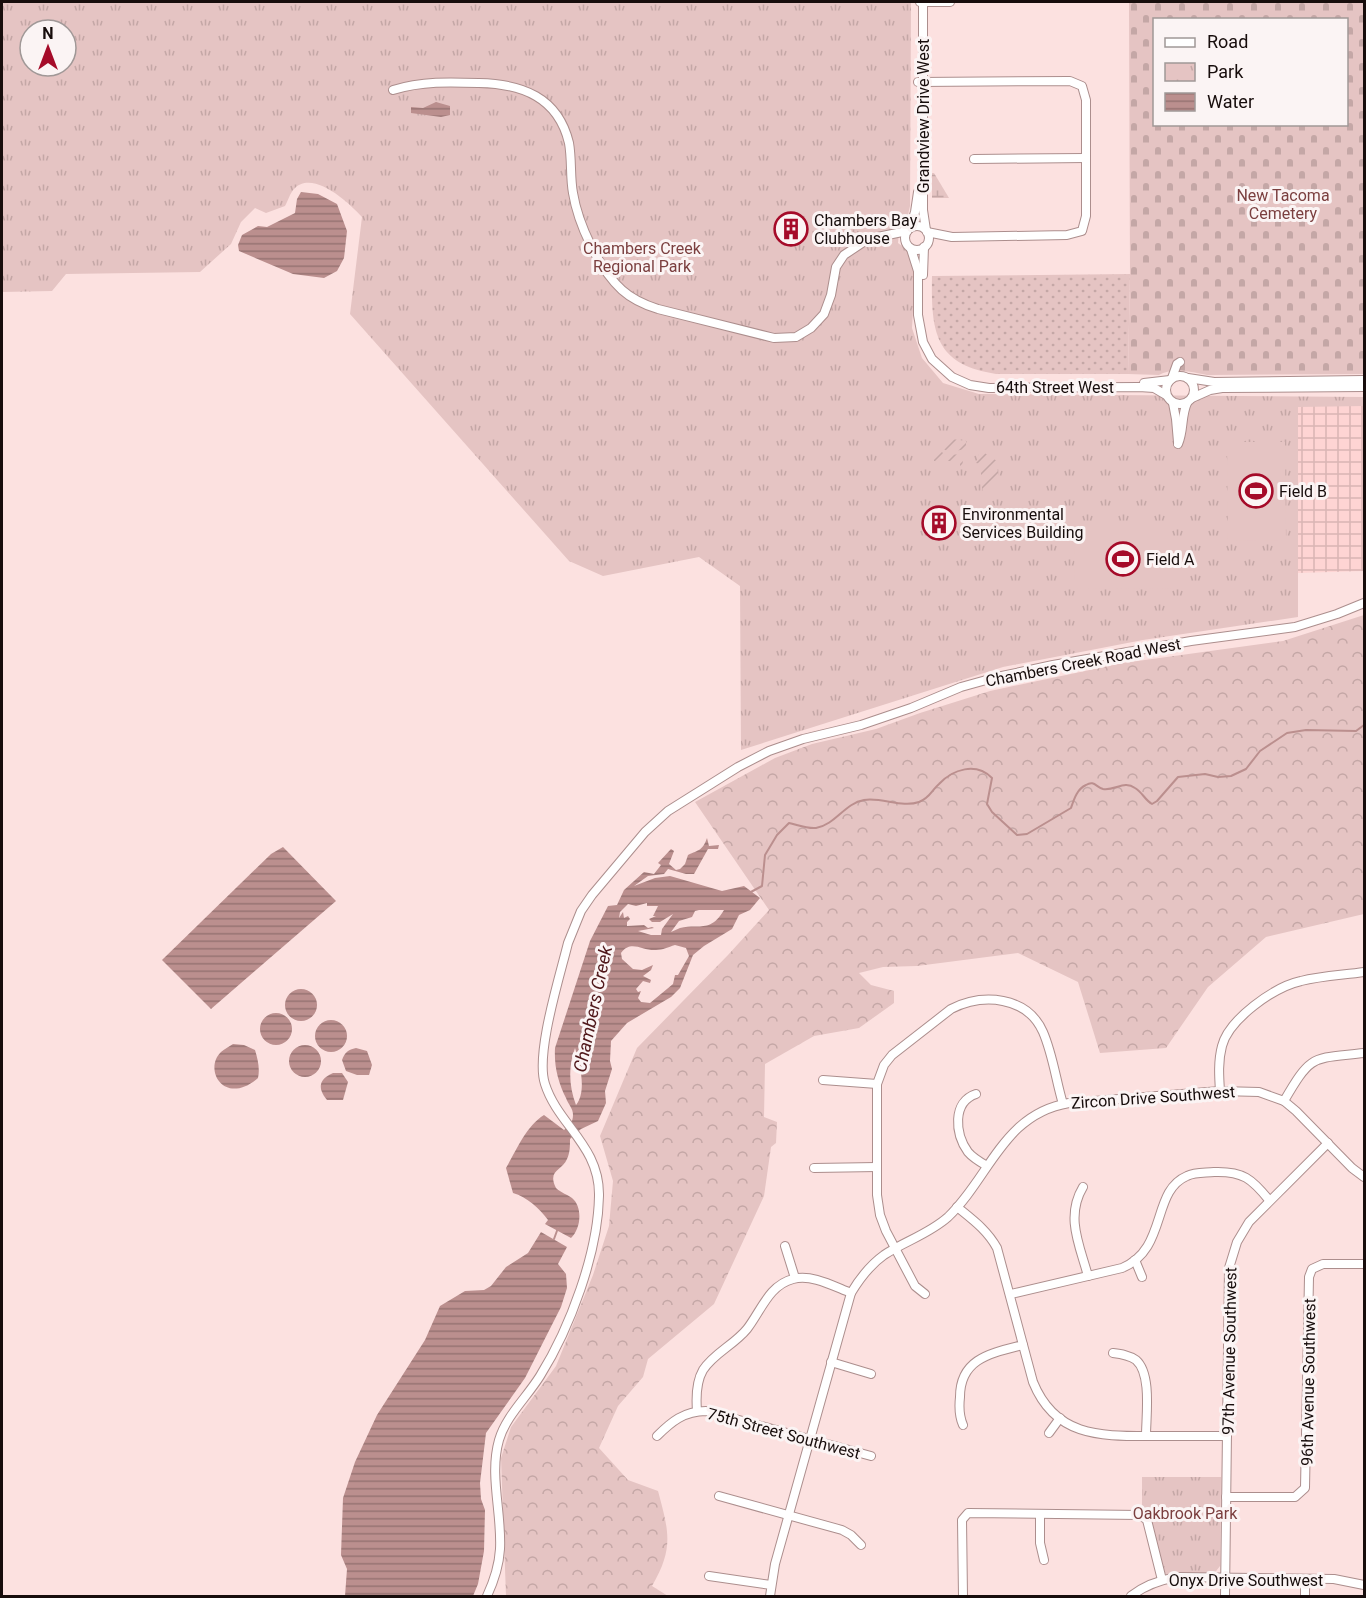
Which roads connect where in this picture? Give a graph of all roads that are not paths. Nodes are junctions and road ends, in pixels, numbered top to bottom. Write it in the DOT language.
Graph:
graph roads {
  1 [pos="918,2"];
  2 [pos="923,2"];
  3 [pos="950,2"];
  4 [pos="921,82"];
  5 [pos="393,90"];
  6 [pos="1086,158"];
  7 [pos="974,159"];
  8 [pos="908,229"];
  9 [pos="927,231"];
  10 [pos="883,236"];
  11 [pos="952,237"];
  12 [pos="926,245"];
  13 [pos="909,246"];
  14 [pos="946,370"];
  15 [pos="1186,377"];
  16 [pos="1171,379"];
  17 [pos="1365,380"];
  18 [pos="1365,387"];
  19 [pos="1166,395"];
  20 [pos="1189,400"];
  21 [pos="1173,403"];
  22 [pos="1365,603"];
  23 [pos="1365,972"];
  24 [pos="1365,1053"];
  25 [pos="823,1080"];
  26 [pos="877,1084"];
  27 [pos="1220,1091"];
  28 [pos="976,1094"];
  29 [pos="1284,1101"];
  30 [pos="1063,1104"];
  31 [pos="1328,1143"];
  32 [pos="987,1166"];
  33 [pos="877,1167"];
  34 [pos="814,1168"];
  35 [pos="1365,1177"];
  36 [pos="1083,1187"];
  37 [pos="1269,1200"];
  38 [pos="957,1207"];
  39 [pos="785,1246"];
  40 [pos="896,1248"];
  41 [pos="1135,1260"];
  42 [pos="1365,1264"];
  43 [pos="1088,1276"];
  44 [pos="1142,1277"];
  45 [pos="795,1278"];
  46 [pos="851,1293"];
  47 [pos="925,1294"];
  48 [pos="1011,1294"];
  49 [pos="1023,1345"];
  50 [pos="1113,1353"];
  51 [pos="831,1362"];
  52 [pos="871,1374"];
  53 [pos="697,1411"];
  54 [pos="1060,1418"];
  55 [pos="963,1425"];
  56 [pos="1049,1433"];
  57 [pos="657,1436"];
  58 [pos="1146,1436"];
  59 [pos="1227,1436"];
  60 [pos="810,1439"];
  61 [pos="871,1456"];
  62 [pos="719,1496"];
  63 [pos="1226,1497"];
  64 [pos="1040,1514"];
  65 [pos="789,1515"];
  66 [pos="861,1545"];
  67 [pos="1044,1560"];
  68 [pos="709,1576"];
  69 [pos="1225,1577"];
  70 [pos="1305,1579"];
  71 [pos="1162,1580"];
  72 [pos="771,1585"];
  73 [pos="1365,1586"];
  74 [pos="487,1596"];
  75 [pos="771,1596"];
  76 [pos="963,1596"];
  77 [pos="1131,1596"];
  78 [pos="1225,1596"];
  79 [pos="1305,1596"];
  1 -- 2 [label="street"];
  1 -- 4 [label="street, Grandview Drive West"];
  2 -- 3 [label="street"];
  2 -- 4 [label="street, Grandview Drive West"];
  4 -- 6 [label="street"];
  4 -- 8 [label="street, Grandview Drive West"];
  4 -- 9 [label="street, Grandview Drive West"];
  5 -- 10 [label="street"];
  6 -- 7 [label="street"];
  6 -- 11 [label="street"];
  8 -- 9 [label="street"];
  8 -- 10 [label="street"];
  8 -- 13 [label="street"];
  9 -- 11 [label="street"];
  9 -- 12 [label="street"];
  10 -- 13 [label="street"];
  11 -- 12 [label="street"];
  12 -- 13 [label="street"];
  12 -- 14 [label="street"];
  13 -- 14 [label="street"];
  14 -- 16 [label="street, 64th Street West"];
  14 -- 19 [label="street, 64th Street West"];
  15 -- 16 [label="street"];
  15 -- 16 [label="street"];
  15 -- 17 [label="street"];
  15 -- 20 [label="street"];
  16 -- 19 [label="street"];
  18 -- 20 [label="street"];
  19 -- 21 [label="street"];
  20 -- 21 [label="street"];
  20 -- 21 [label="street"];
  22 -- 74 [label="street, Chambers Creek Road West"];
  23 -- 27 [label="street"];
  24 -- 29 [label="street"];
  25 -- 26 [label="street"];
  26 -- 30 [label="street"];
  26 -- 33 [label="street"];
  27 -- 29 [label="street, Zircon Drive Southwest"];
  27 -- 30 [label="street, Zircon Drive Southwest"];
  28 -- 32 [label="street"];
  29 -- 31 [label="street, Zircon Drive Southwest"];
  30 -- 32 [label="street, Zircon Drive Southwest"];
  31 -- 35 [label="street, Zircon Drive Southwest"];
  31 -- 37 [label="street, 97th Avenue Southwest"];
  32 -- 38 [label="street, Zircon Drive Southwest"];
  33 -- 34 [label="street"];
  33 -- 40 [label="street"];
  36 -- 43 [label="street"];
  37 -- 41 [label="street"];
  37 -- 59 [label="street, 97th Avenue Southwest"];
  38 -- 40 [label="street, Zircon Drive Southwest"];
  38 -- 48 [label="street"];
  39 -- 45 [label="street"];
  40 -- 46 [label="street, Zircon Drive Southwest"];
  40 -- 47 [label="street"];
  41 -- 43 [label="street"];
  41 -- 44 [label="street"];
  42 -- 63 [label="street, 96th Avenue Southwest"];
  43 -- 48 [label="street"];
  45 -- 46 [label="street"];
  45 -- 53 [label="street"];
  46 -- 51 [label="street, Zircon Drive Southwest"];
  48 -- 49 [label="street"];
  49 -- 54 [label="street"];
  49 -- 55 [label="street"];
  50 -- 58 [label="street"];
  51 -- 52 [label="street"];
  51 -- 60 [label="street, Zircon Drive Southwest"];
  53 -- 57 [label="street"];
  53 -- 60 [label="street, 75th Street Southwest"];
  54 -- 56 [label="street"];
  54 -- 58 [label="street"];
  58 -- 59 [label="street"];
  59 -- 63 [label="street, 97th Avenue Southwest"];
  60 -- 61 [label="street, 75th Street Southwest"];
  60 -- 65 [label="street"];
  62 -- 65 [label="street"];
  63 -- 69 [label="street, 97th Avenue Southwest"];
  64 -- 67 [label="street"];
  64 -- 71 [label="street"];
  64 -- 76 [label="street"];
  65 -- 66 [label="street"];
  65 -- 72 [label="street"];
  68 -- 72 [label="street"];
  69 -- 70 [label="street, Onyx Drive Southwest"];
  69 -- 71 [label="street, Onyx Drive Southwest"];
  69 -- 78 [label="street, 97th Avenue Southwest"];
  70 -- 73 [label="street, Onyx Drive Southwest"];
  70 -- 79 [label="street"];
  71 -- 77 [label="street, Onyx Drive Southwest"];
  72 -- 75 [label="street"];
}
